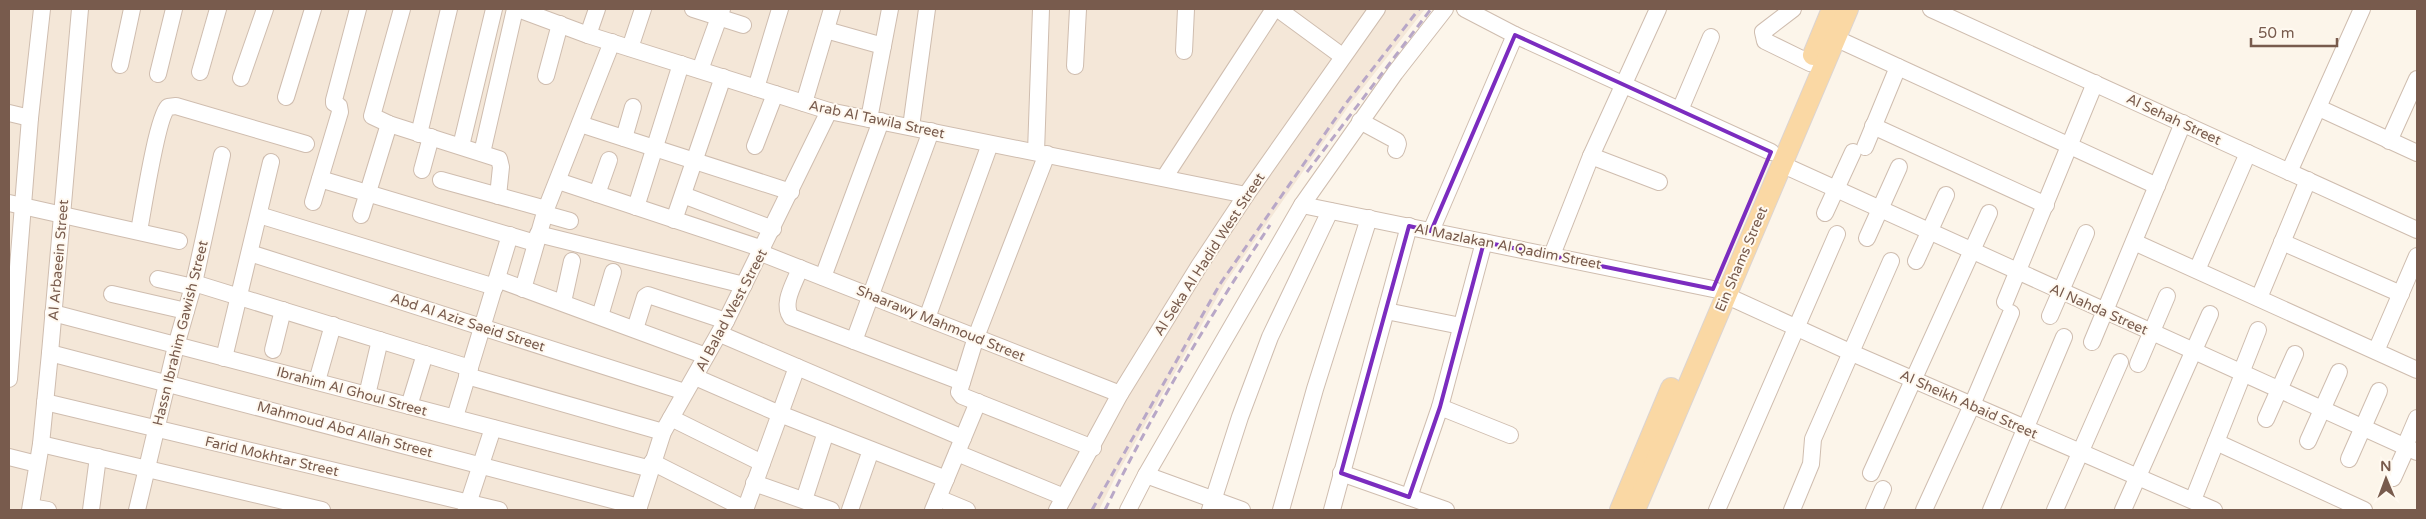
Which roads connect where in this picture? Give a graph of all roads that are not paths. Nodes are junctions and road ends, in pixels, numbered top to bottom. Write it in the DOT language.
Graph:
graph roads {
  1 [pos="42,9"];
  2 [pos="80,9"];
  3 [pos="132,9"];
  4 [pos="174,9"];
  5 [pos="218,9"];
  6 [pos="265,9"];
  7 [pos="313,9"];
  8 [pos="358,9"];
  9 [pos="402,9"];
  10 [pos="449,9"];
  11 [pos="494,9"];
  12 [pos="516,9"];
  13 [pos="597,9"];
  14 [pos="643,9"];
  15 [pos="693,9"];
  16 [pos="780,9"];
  17 [pos="832,9"];
  18 [pos="890,9"];
  19 [pos="927,9"];
  20 [pos="1041,9"];
  21 [pos="1078,9"];
  22 [pos="1186,9"];
  23 [pos="1276,9"];
  24 [pos="1377,9"];
  25 [pos="1445,9"];
  26 [pos="1465,9"];
  27 [pos="1658,9"];
  28 [pos="1793,9"];
  29 [pos="1832,9"];
  30 [pos="1848,9"];
  31 [pos="1931,9"];
  32 [pos="2362,9"];
  33 [pos="720,13"];
  34 [pos="560,24"];
  35 [pos="743,25"];
  36 [pos="826,30"];
  37 [pos="588,35"];
  38 [pos="1515,35"];
  39 [pos="1711,37"];
  40 [pos="1835,38"];
  41 [pos="612,42"];
  42 [pos="883,46"];
  43 [pos="630,48"];
  44 [pos="1184,51"];
  45 [pos="1342,56"];
  46 [pos="1810,62"];
  47 [pos="681,64"];
  48 [pos="120,65"];
  49 [pos="1075,66"];
  50 [pos="1898,67"];
  51 [pos="700,70"];
  52 [pos="200,72"];
  53 [pos="158,74"];
  54 [pos="546,76"];
  55 [pos="241,78"];
  56 [pos="723,78"];
  57 [pos="2417,79"];
  58 [pos="2095,83"];
  59 [pos="1624,84"];
  60 [pos="756,88"];
  61 [pos="775,94"];
  62 [pos="286,97"];
  63 [pos="804,103"];
  64 [pos="633,107"];
  65 [pos="2318,108"];
  66 [pos="1680,110"];
  67 [pos="829,111"];
  68 [pos="9,113"];
  69 [pos="30,118"];
  70 [pos="875,120"];
  71 [pos="1360,122"];
  72 [pos="2183,123"];
  73 [pos="389,124"];
  74 [pos="580,124"];
  75 [pos="1874,126"];
  76 [pos="911,127"];
  77 [pos="930,131"];
  78 [pos="425,135"];
  79 [pos="624,138"];
  80 [pos="2390,141"];
  81 [pos="306,144"];
  82 [pos="990,144"];
  83 [pos="461,146"];
  84 [pos="755,146"];
  85 [pos="2070,146"];
  86 [pos="654,148"];
  87 [pos="1396,150"];
  88 [pos="482,153"];
  89 [pos="1041,153"];
  90 [pos="2248,153"];
  91 [pos="2417,153"];
  92 [pos="222,155"];
  93 [pos="1591,156"];
  94 [pos="1776,158"];
  95 [pos="609,160"];
  96 [pos="694,161"];
  97 [pos="271,162"];
  98 [pos="1899,167"];
  99 [pos="422,170"];
  100 [pos="2289,172"];
  101 [pos="1164,178"];
  102 [pos="320,179"];
  103 [pos="441,180"];
  104 [pos="2308,180"];
  105 [pos="558,182"];
  106 [pos="1660,182"];
  107 [pos="2157,186"];
  108 [pos="1836,189"];
  109 [pos="791,192"];
  110 [pos="368,193"];
  111 [pos="597,194"];
  112 [pos="683,195"];
  113 [pos="1246,195"];
  114 [pos="1946,195"];
  115 [pos="498,196"];
  116 [pos="312,202"];
  117 [pos="16,204"];
  118 [pos="1302,205"];
  119 [pos="2046,205"];
  120 [pos="636,207"];
  121 [pos="1881,209"];
  122 [pos="545,211"];
  123 [pos="1330,211"];
  124 [pos="62,213"];
  125 [pos="1825,213"];
  126 [pos="1989,213"];
  127 [pos="259,215"];
  128 [pos="361,215"];
  129 [pos="1369,218"];
  130 [pos="674,220"];
  131 [pos="570,221"];
  132 [pos="1409,226"];
  133 [pos="773,229"];
  134 [pos="2417,230"];
  135 [pos="139,231"];
  136 [pos="1431,231"];
  137 [pos="1929,232"];
  138 [pos="2086,233"];
  139 [pos="1837,234"];
  140 [pos="510,235"];
  141 [pos="536,238"];
  142 [pos="1868,238"];
  143 [pos="179,241"];
  144 [pos="1484,242"];
  145 [pos="2134,242"];
  146 [pos="2282,242"];
  147 [pos="762,251"];
  148 [pos="1972,251"];
  149 [pos="250,253"];
  150 [pos="1552,255"];
  151 [pos="2417,256"];
  152 [pos="572,261"];
  153 [pos="1892,261"];
  154 [pos="1916,261"];
  155 [pos="800,268"];
  156 [pos="2197,270"];
  157 [pos="613,272"];
  158 [pos="2017,272"];
  159 [pos="823,277"];
  160 [pos="158,279"];
  161 [pos="496,283"];
  162 [pos="193,285"];
  163 [pos="744,285"];
  164 [pos="523,288"];
  165 [pos="1719,292"];
  166 [pos="2061,292"];
  167 [pos="112,294"];
  168 [pos="2401,294"];
  169 [pos="871,296"];
  170 [pos="2167,296"];
  171 [pos="239,297"];
  172 [pos="2259,298"];
  173 [pos="563,302"];
  174 [pos="282,310"];
  175 [pos="186,311"];
  176 [pos="1386,311"];
  177 [pos="2104,311"];
  178 [pos="53,314"];
  179 [pos="2210,314"];
  180 [pos="600,316"];
  181 [pos="2050,316"];
  182 [pos="927,318"];
  183 [pos="333,325"];
  184 [pos="1461,326"];
  185 [pos="482,327"];
  186 [pos="1795,327"];
  187 [pos="723,328"];
  188 [pos="635,329"];
  189 [pos="2258,330"];
  190 [pos="2151,332"];
  191 [pos="976,337"];
  192 [pos="2064,337"];
  193 [pos="380,340"];
  194 [pos="854,341"];
  195 [pos="2092,342"];
  196 [pos="176,346"];
  197 [pos="273,350"];
  198 [pos="2376,351"];
  199 [pos="2193,352"];
  200 [pos="50,353"];
  201 [pos="1852,353"];
  202 [pos="425,354"];
  203 [pos="2295,354"];
  204 [pos="706,356"];
  205 [pos="224,358"];
  206 [pos="2120,362"];
  207 [pos="2138,364"];
  208 [pos="797,367"];
  209 [pos="2417,370"];
  210 [pos="468,372"];
  211 [pos="2339,372"];
  212 [pos="2242,373"];
  213 [pos="695,377"];
  214 [pos="9,379"];
  215 [pos="1914,380"];
  216 [pos="317,381"];
  217 [pos="962,382"];
  218 [pos="167,383"];
  219 [pos="2279,390"];
  220 [pos="2379,390"];
  221 [pos="685,392"];
  222 [pos="1120,394"];
  223 [pos="367,395"];
  224 [pos="45,402"];
  225 [pos="978,402"];
  226 [pos="1972,405"];
  227 [pos="409,406"];
  228 [pos="1440,407"];
  229 [pos="2322,409"];
  230 [pos="780,414"];
  231 [pos="455,417"];
  232 [pos="671,418"];
  233 [pos="2417,418"];
  234 [pos="2266,420"];
  235 [pos="493,428"];
  236 [pos="2363,428"];
  237 [pos="156,429"];
  238 [pos="2025,429"];
  239 [pos="663,432"];
  240 [pos="826,432"];
  241 [pos="1510,435"];
  242 [pos="2308,441"];
  243 [pos="2216,442"];
  244 [pos="41,444"];
  245 [pos="960,446"];
  246 [pos="1093,448"];
  247 [pos="2410,448"];
  248 [pos="871,450"];
  249 [pos="2080,453"];
  250 [pos="9,457"];
  251 [pos="98,457"];
  252 [pos="2349,458"];
  253 [pos="762,463"];
  254 [pos="37,464"];
  255 [pos="481,465"];
  256 [pos="652,465"];
  257 [pos="146,468"];
  258 [pos="1341,473"];
  259 [pos="1871,473"];
  260 [pos="1146,475"];
  261 [pos="2137,478"];
  262 [pos="2393,478"];
  263 [pos="946,479"];
  264 [pos="754,483"];
  265 [pos="1883,489"];
  266 [pos="1409,497"];
  267 [pos="804,500"];
  268 [pos="2185,503"];
  269 [pos="935,504"];
  270 [pos="1060,504"];
  271 [pos="1212,505"];
  272 [pos="467,506"];
  273 [pos="30,509"];
  274 [pos="639,509"];
  275 [pos="48,510"];
  276 [pos="91,510"];
  277 [pos="138,510"];
  278 [pos="322,510"];
  279 [pos="499,510"];
  280 [pos="745,510"];
  281 [pos="831,510"];
  282 [pos="850,510"];
  283 [pos="967,510"];
  284 [pos="1128,510"];
  285 [pos="1242,510"];
  286 [pos="1281,510"];
  287 [pos="1332,510"];
  288 [pos="1446,510"];
  289 [pos="1620,510"];
  290 [pos="1635,510"];
  291 [pos="1717,510"];
  292 [pos="1792,510"];
  293 [pos="1874,510"];
  294 [pos="1924,510"];
  295 [pos="1991,510"];
  296 [pos="2055,510"];
  297 [pos="2123,510"];
  298 [pos="2214,510"];
  299 [pos="2364,510"];
  1 -- 69 [label="street"];
  2 -- 124 [label="street, Al Arbaeein Street"];
  3 -- 48 [label="street"];
  4 -- 53 [label="street"];
  5 -- 52 [label="street"];
  6 -- 55 [label="street"];
  7 -- 62 [label="street"];
  8 -- 102 [label="street"];
  9 -- 73 [label="street"];
  10 -- 78 [label="street"];
  11 -- 83 [label="street"];
  12 -- 34 [label="street, Arab Al Tawila Street"];
  12 -- 88 [label="street"];
  13 -- 37 [label="street"];
  14 -- 43 [label="street"];
  15 -- 33 [label="street"];
  16 -- 60 [label="street"];
  17 -- 36 [label="street"];
  18 -- 42 [label="street"];
  19 -- 76 [label="street"];
  20 -- 89 [label="street"];
  21 -- 49 [label="street"];
  22 -- 44 [label="street"];
  23 -- 45 [label="street"];
  23 -- 101 [label="street"];
  24 -- 45 [label="street, Al Seka Al Hadid West Street"];
  25 -- 71 [label="street"];
  26 -- 38 [label="street, Al Nahda Street"];
  27 -- 59 [label="street"];
  28 -- 46 [label="street"];
  29 -- 46 [label="main road, Ein Shams Street"];
  30 -- 40 [label="main road, Ein Shams Street"];
  31 -- 58 [label="street, Al Sehah Street"];
  32 -- 65 [label="street"];
  33 -- 35 [label="street"];
  33 -- 51 [label="street"];
  34 -- 37 [label="street, Arab Al Tawila Street"];
  34 -- 54 [label="street"];
  36 -- 42 [label="street"];
  36 -- 63 [label="street"];
  37 -- 41 [label="street, Arab Al Tawila Street"];
  38 -- 59 [label="street, Al Nahda Street"];
  38 -- 136 [label="street"];
  39 -- 66 [label="street"];
  40 -- 50 [label="street"];
  40 -- 94 [label="main road, Ein Shams Street"];
  41 -- 43 [label="street, Arab Al Tawila Street"];
  41 -- 74 [label="street"];
  42 -- 70 [label="street"];
  43 -- 47 [label="street, Arab Al Tawila Street"];
  45 -- 113 [label="street, Al Seka Al Hadid West Street"];
  46 -- 94 [label="main road, Ein Shams Street"];
  47 -- 51 [label="street, Arab Al Tawila Street"];
  47 -- 86 [label="street"];
  50 -- 75 [label="street"];
  50 -- 85 [label="street"];
  51 -- 56 [label="street, Arab Al Tawila Street"];
  56 -- 60 [label="street, Arab Al Tawila Street"];
  56 -- 96 [label="street"];
  57 -- 80 [label="street"];
  58 -- 72 [label="street, Al Sehah Street"];
  58 -- 85 [label="street"];
  59 -- 66 [label="street, Al Nahda Street"];
  59 -- 93 [label="street"];
  60 -- 61 [label="street, Arab Al Tawila Street"];
  61 -- 63 [label="street, Arab Al Tawila Street"];
  61 -- 84 [label="street"];
  63 -- 67 [label="street, Arab Al Tawila Street"];
  64 -- 79 [label="street"];
  65 -- 80 [label="street"];
  65 -- 100 [label="street"];
  66 -- 94 [label="street, Al Nahda Street"];
  67 -- 70 [label="street, Arab Al Tawila Street"];
  67 -- 109 [label="street, Al Balad West Street"];
  68 -- 69 [label="street"];
  69 -- 117 [label="street"];
  70 -- 76 [label="street, Arab Al Tawila Street"];
  70 -- 159 [label="street"];
  71 -- 87 [label="street"];
  71 -- 118 [label="street"];
  72 -- 90 [label="street, Al Sehah Street"];
  72 -- 107 [label="street"];
  73 -- 78 [label="street"];
  73 -- 110 [label="street"];
  74 -- 79 [label="street"];
  74 -- 105 [label="street"];
  75 -- 108 [label="street"];
  75 -- 119 [label="street"];
  76 -- 77 [label="street, Arab Al Tawila Street"];
  77 -- 82 [label="street, Arab Al Tawila Street"];
  77 -- 169 [label="street"];
  78 -- 83 [label="street"];
  78 -- 99 [label="street"];
  79 -- 86 [label="street"];
  80 -- 91 [label="street"];
  81 -- 135 [label="street"];
  82 -- 89 [label="street, Arab Al Tawila Street"];
  82 -- 182 [label="street"];
  83 -- 88 [label="street"];
  85 -- 107 [label="street"];
  85 -- 119 [label="street"];
  86 -- 96 [label="street"];
  86 -- 120 [label="street"];
  88 -- 115 [label="street"];
  89 -- 101 [label="street, Arab Al Tawila Street"];
  89 -- 191 [label="street"];
  90 -- 100 [label="street, Al Sehah Street"];
  90 -- 156 [label="street"];
  92 -- 162 [label="street, Hassn Ibrahim Gawish Street"];
  93 -- 106 [label="street"];
  93 -- 150 [label="street"];
  94 -- 108 [label="street, Al Nahda Street"];
  94 -- 165 [label="main road, Ein Shams Street"];
  95 -- 111 [label="street"];
  96 -- 109 [label="street"];
  96 -- 112 [label="street"];
  97 -- 127 [label="street"];
  98 -- 121 [label="street"];
  100 -- 104 [label="street, Al Sehah Street"];
  101 -- 113 [label="street, Arab Al Tawila Street"];
  102 -- 110 [label="street"];
  102 -- 116 [label="street"];
  103 -- 115 [label="street"];
  104 -- 134 [label="street, Al Sehah Street"];
  104 -- 146 [label="street"];
  105 -- 111 [label="street, Shaarawy Mahmoud Street"];
  105 -- 122 [label="street"];
  107 -- 145 [label="street"];
  108 -- 121 [label="street, Al Nahda Street"];
  108 -- 125 [label="street"];
  109 -- 133 [label="street, Al Balad West Street"];
  110 -- 128 [label="street"];
  110 -- 140 [label="street"];
  111 -- 120 [label="street, Shaarawy Mahmoud Street"];
  112 -- 130 [label="street"];
  112 -- 133 [label="street"];
  113 -- 222 [label="street, Al Seka Al Hadid West Street"];
  114 -- 137 [label="street"];
  115 -- 122 [label="street"];
  117 -- 124 [label="street"];
  117 -- 214 [label="street"];
  118 -- 123 [label="street, Al Mazlakan Al Qadim Street"];
  118 -- 260 [label="street"];
  119 -- 158 [label="street"];
  120 -- 130 [label="street, Shaarawy Mahmoud Street"];
  121 -- 137 [label="street, Al Nahda Street"];
  121 -- 142 [label="street"];
  122 -- 131 [label="street"];
  122 -- 141 [label="street"];
  123 -- 129 [label="street, Al Mazlakan Al Qadim Street"];
  123 -- 271 [label="street"];
  124 -- 135 [label="street"];
  124 -- 178 [label="street, Al Arbaeein Street"];
  126 -- 148 [label="street"];
  127 -- 149 [label="street"];
  127 -- 161 [label="street"];
  129 -- 132 [label="street, Al Mazlakan Al Qadim Street"];
  129 -- 286 [label="street"];
  130 -- 147 [label="street, Shaarawy Mahmoud Street"];
  132 -- 136 [label="street, Al Mazlakan Al Qadim Street"];
  132 -- 176 [label="street"];
  133 -- 147 [label="street, Al Balad West Street"];
  135 -- 143 [label="street"];
  136 -- 144 [label="street, Al Mazlakan Al Qadim Street"];
  137 -- 148 [label="street, Al Nahda Street"];
  137 -- 154 [label="street"];
  138 -- 166 [label="street"];
  139 -- 186 [label="street"];
  140 -- 141 [label="street"];
  140 -- 161 [label="street"];
  141 -- 163 [label="street"];
  141 -- 164 [label="street"];
  144 -- 150 [label="street, Al Mazlakan Al Qadim Street"];
  144 -- 184 [label="street"];
  145 -- 156 [label="street"];
  145 -- 177 [label="street"];
  146 -- 168 [label="street"];
  146 -- 172 [label="street"];
  147 -- 155 [label="street, Shaarawy Mahmoud Street"];
  147 -- 163 [label="street, Al Balad West Street"];
  148 -- 158 [label="street, Al Nahda Street"];
  148 -- 215 [label="street"];
  149 -- 171 [label="street"];
  149 -- 185 [label="street, Abd Al Aziz Saeid Street"];
  150 -- 165 [label="street, Al Mazlakan Al Qadim Street"];
  151 -- 168 [label="street"];
  152 -- 173 [label="street"];
  153 -- 201 [label="street"];
  155 -- 159 [label="street, Shaarawy Mahmoud Street"];
  155 -- 194 [label="street"];
  156 -- 172 [label="street"];
  157 -- 180 [label="street"];
  158 -- 166 [label="street, Al Nahda Street"];
  158 -- 226 [label="street"];
  159 -- 169 [label="street, Shaarawy Mahmoud Street"];
  160 -- 162 [label="street"];
  161 -- 164 [label="street"];
  161 -- 185 [label="street"];
  162 -- 171 [label="street"];
  162 -- 175 [label="street, Hassn Ibrahim Gawish Street"];
  163 -- 187 [label="street, Al Balad West Street"];
  164 -- 173 [label="street"];
  165 -- 186 [label="street, Al Sheikh Abaid Street"];
  165 -- 289 [label="main road, Ein Shams Street"];
  165 -- 290 [label="main road, Ein Shams Street"];
  166 -- 177 [label="street, Al Nahda Street"];
  166 -- 181 [label="street"];
  167 -- 175 [label="street"];
  168 -- 198 [label="street"];
  169 -- 182 [label="street, Shaarawy Mahmoud Street"];
  169 -- 194 [label="street"];
  170 -- 190 [label="street"];
  171 -- 174 [label="street"];
  171 -- 205 [label="street"];
  172 -- 198 [label="street"];
  173 -- 180 [label="street"];
  174 -- 183 [label="street"];
  174 -- 197 [label="street"];
  175 -- 196 [label="street, Hassn Ibrahim Gawish Street"];
  176 -- 184 [label="street"];
  176 -- 258 [label="street"];
  177 -- 190 [label="street, Al Nahda Street"];
  177 -- 195 [label="street"];
  178 -- 196 [label="street, Ibrahim Al Ghoul Street"];
  178 -- 200 [label="street, Al Arbaeein Street"];
  179 -- 199 [label="street"];
  180 -- 188 [label="street"];
  182 -- 191 [label="street, Shaarawy Mahmoud Street"];
  183 -- 193 [label="street"];
  183 -- 216 [label="street"];
  184 -- 228 [label="street"];
  185 -- 210 [label="street"];
  185 -- 221 [label="street, Abd Al Aziz Saeid Street"];
  186 -- 201 [label="street, Al Sheikh Abaid Street"];
  186 -- 291 [label="street"];
  187 -- 188 [label="street"];
  187 -- 204 [label="street, Al Balad West Street"];
  187 -- 208 [label="street"];
  188 -- 204 [label="street"];
  189 -- 212 [label="street"];
  190 -- 199 [label="street, Al Nahda Street"];
  190 -- 207 [label="street"];
  191 -- 217 [label="street"];
  191 -- 222 [label="street, Shaarawy Mahmoud Street"];
  192 -- 238 [label="street"];
  193 -- 202 [label="street"];
  193 -- 223 [label="street"];
  194 -- 217 [label="street"];
  196 -- 205 [label="street, Ibrahim Al Ghoul Street"];
  196 -- 218 [label="street, Hassn Ibrahim Gawish Street"];
  198 -- 209 [label="street"];
  199 -- 212 [label="street, Al Nahda Street"];
  199 -- 261 [label="street"];
  200 -- 218 [label="street, Mahmoud Abd Allah Street"];
  200 -- 224 [label="street, Al Arbaeein Street"];
  201 -- 215 [label="street, Al Sheikh Abaid Street"];
  201 -- 292 [label="street"];
  202 -- 210 [label="street"];
  202 -- 227 [label="street"];
  203 -- 219 [label="street"];
  204 -- 213 [label="street, Al Balad West Street"];
  205 -- 216 [label="street, Ibrahim Al Ghoul Street"];
  206 -- 249 [label="street"];
  208 -- 230 [label="street"];
  208 -- 245 [label="street"];
  210 -- 231 [label="street"];
  210 -- 239 [label="street"];
  211 -- 229 [label="street"];
  212 -- 219 [label="street, Al Nahda Street"];
  212 -- 243 [label="street"];
  213 -- 221 [label="street, Al Balad West Street"];
  213 -- 230 [label="street"];
  215 -- 226 [label="street, Al Sheikh Abaid Street"];
  215 -- 259 [label="street"];
  216 -- 223 [label="street, Ibrahim Al Ghoul Street"];
  217 -- 225 [label="street"];
  218 -- 237 [label="street, Hassn Ibrahim Gawish Street"];
  218 -- 255 [label="street, Mahmoud Abd Allah Street"];
  219 -- 229 [label="street, Al Nahda Street"];
  219 -- 234 [label="street"];
  220 -- 236 [label="street"];
  221 -- 232 [label="street, Al Balad West Street"];
  222 -- 246 [label="street, Al Seka Al Hadid West Street"];
  223 -- 227 [label="street, Ibrahim Al Ghoul Street"];
  224 -- 237 [label="street, Farid Mokhtar Street"];
  224 -- 244 [label="street, Al Arbaeein Street"];
  225 -- 245 [label="street"];
  225 -- 246 [label="street"];
  226 -- 238 [label="street, Al Sheikh Abaid Street"];
  226 -- 294 [label="street"];
  227 -- 231 [label="street, Ibrahim Al Ghoul Street"];
  228 -- 241 [label="street"];
  228 -- 266 [label="street"];
  229 -- 236 [label="street, Al Nahda Street"];
  229 -- 242 [label="street"];
  230 -- 240 [label="street"];
  230 -- 253 [label="street"];
  231 -- 235 [label="street, Ibrahim Al Ghoul Street"];
  232 -- 239 [label="street, Al Balad West Street"];
  232 -- 253 [label="street"];
  233 -- 247 [label="street"];
  235 -- 255 [label="street"];
  235 -- 256 [label="street, Ibrahim Al Ghoul Street"];
  236 -- 247 [label="street, Al Nahda Street"];
  236 -- 252 [label="street"];
  237 -- 257 [label="street, Hassn Ibrahim Gawish Street"];
  237 -- 272 [label="street, Farid Mokhtar Street"];
  238 -- 249 [label="street, Al Sheikh Abaid Street"];
  238 -- 295 [label="street"];
  239 -- 256 [label="street, Al Balad West Street"];
  240 -- 248 [label="street"];
  240 -- 267 [label="street"];
  243 -- 268 [label="street"];
  243 -- 299 [label="street"];
  244 -- 251 [label="street"];
  244 -- 254 [label="street, Al Arbaeein Street"];
  245 -- 263 [label="street"];
  245 -- 270 [label="street"];
  246 -- 270 [label="street, Al Seka Al Hadid West Street"];
  247 -- 262 [label="street"];
  248 -- 263 [label="street"];
  248 -- 282 [label="street"];
  249 -- 261 [label="street, Al Sheikh Abaid Street"];
  249 -- 296 [label="street"];
  250 -- 254 [label="street"];
  251 -- 257 [label="street"];
  251 -- 276 [label="street"];
  253 -- 264 [label="street"];
  254 -- 273 [label="street, Al Arbaeein Street"];
  255 -- 272 [label="street"];
  255 -- 274 [label="street, Mahmoud Abd Allah Street"];
  256 -- 274 [label="street, Al Balad West Street"];
  256 -- 280 [label="street, Ibrahim Al Ghoul Street"];
  257 -- 277 [label="street, Hassn Ibrahim Gawish Street"];
  257 -- 278 [label="street"];
  258 -- 266 [label="street"];
  258 -- 287 [label="street"];
  260 -- 271 [label="street"];
  260 -- 284 [label="street"];
  261 -- 268 [label="street, Al Sheikh Abaid Street"];
  261 -- 297 [label="street"];
  263 -- 269 [label="street"];
  264 -- 267 [label="street"];
  264 -- 280 [label="street"];
  265 -- 293 [label="street"];
  266 -- 288 [label="street"];
  267 -- 281 [label="street"];
  268 -- 298 [label="street, Al Sheikh Abaid Street"];
  269 -- 283 [label="street"];
  271 -- 285 [label="street"];
  272 -- 279 [label="street, Farid Mokhtar Street"];
  273 -- 275 [label="street"];
}
